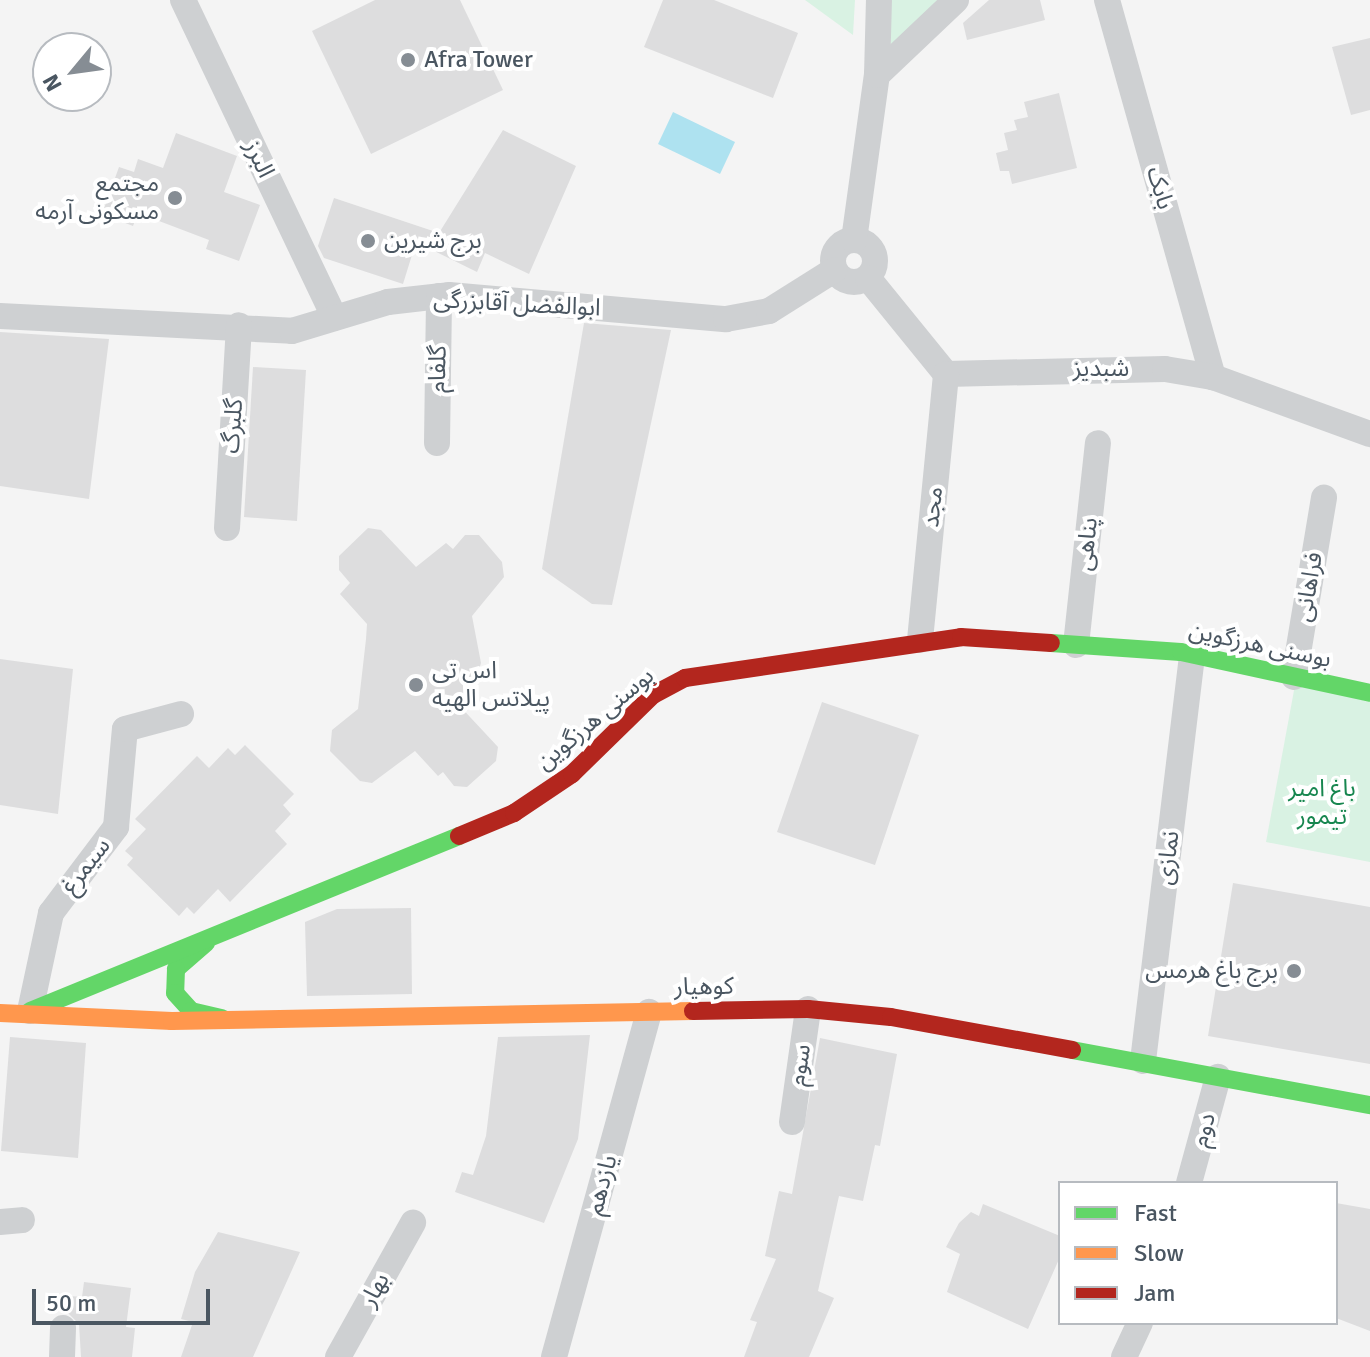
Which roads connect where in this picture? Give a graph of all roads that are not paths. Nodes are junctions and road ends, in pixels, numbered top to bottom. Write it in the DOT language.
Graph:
graph roads {
  1 [pos="183,0"];
  2 [pos="879,0"];
  3 [pos="956,0"];
  4 [pos="1107,0"];
  5 [pos="877,75"];
  6 [pos="854,240"];
  7 [pos="834,270"];
  8 [pos="868,278"];
  9 [pos="439,296"];
  10 [pos="0,316"];
  11 [pos="335,318"];
  12 [pos="239,325"];
  13 [pos="946,374"];
  14 [pos="1213,377"];
  15 [pos="1370,434"];
  16 [pos="437,443"];
  17 [pos="1098,443"];
  18 [pos="1324,497"];
  19 [pos="227,528"];
  20 [pos="920,640"];
  21 [pos="1076,645"];
  22 [pos="1192,655"];
  23 [pos="1294,677"];
  24 [pos="1370,693"];
  25 [pos="181,714"];
  26 [pos="214,936"];
  27 [pos="808,1009"];
  28 [pos="30,1011"];
  29 [pos="649,1012"];
  30 [pos="0,1013"];
  31 [pos="230,1020"];
  32 [pos="1143,1061"];
  33 [pos="1218,1077"];
  34 [pos="1370,1105"];
  35 [pos="792,1122"];
  36 [pos="1190,1181"];
  37 [pos="413,1223"];
  38 [pos="1139,1325"];
  39 [pos="63,1328"];
  40 [pos="62,1357"];
  41 [pos="338,1357"];
  42 [pos="554,1357"];
  43 [pos="1124,1357"];
  1 -- 11 [label="street, البرز"];
  2 -- 5 [label="street"];
  3 -- 5 [label="street"];
  4 -- 14 [label="street, بابک"];
  5 -- 6 [label="street"];
  6 -- 7 [label="street"];
  6 -- 8 [label="street"];
  7 -- 8 [label="street"];
  7 -- 9 [label="street, ابوالفضل آقابزرگی"];
  8 -- 13 [label="street"];
  9 -- 11 [label="street, ابوالفضل آقابزرگی"];
  9 -- 16 [label="street, گلفام"];
  10 -- 12 [label="street, ابوالفضل آقابزرگی"];
  11 -- 12 [label="street, ابوالفضل آقابزرگی"];
  12 -- 19 [label="street, گلبرگ"];
  13 -- 14 [label="street, شبدیز"];
  13 -- 20 [label="street, مجد"];
  14 -- 15 [label="street, شبدیز"];
  17 -- 21 [label="street, پناهی"];
  18 -- 23 [label="street, فراهانی"];
  20 -- 21 [label="street, بوسنی هرزگوین"];
  20 -- 26 [label="street, بوسنی هرزگوین"];
  21 -- 22 [label="street, بوسنی هرزگوین"];
  22 -- 23 [label="street, بوسنی هرزگوین"];
  22 -- 32 [label="street, نمازی"];
  23 -- 24 [label="street, بوسنی هرزگوین"];
  25 -- 28 [label="street, سیمرغ"];
  26 -- 28 [label="street, بوسنی هرزگوین"];
  26 -- 31 [label="street"];
  27 -- 29 [label="street, کوهیار"];
  27 -- 32 [label="street, کوهیار"];
  27 -- 35 [label="street, سوم"];
  28 -- 30 [label="street"];
  28 -- 31 [label="street, کوهیار"];
  29 -- 31 [label="street, کوهیار"];
  29 -- 42 [label="street, یازدهم"];
  32 -- 33 [label="street, کوهیار"];
  33 -- 34 [label="street, کوهیار"];
  33 -- 36 [label="street, دوم"];
  37 -- 41 [label="street, بهار"];
  38 -- 43 [label="street"];
  39 -- 40 [label="street"];
}
